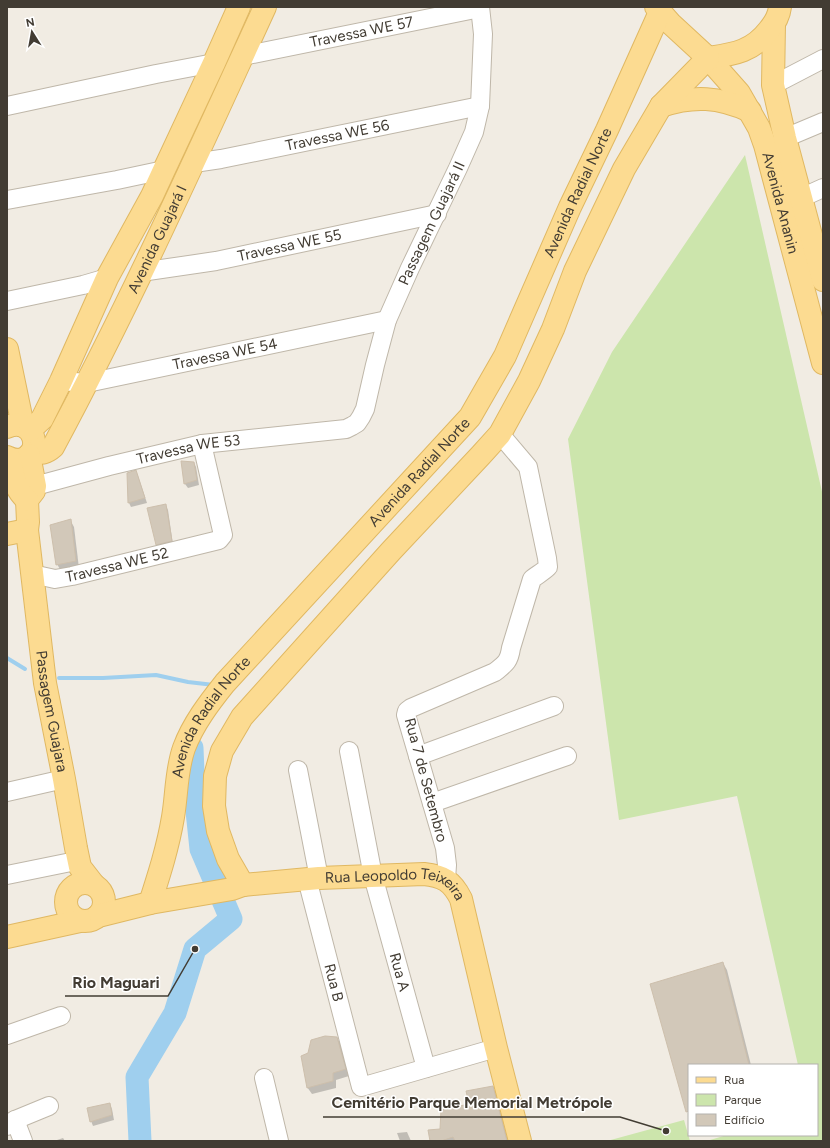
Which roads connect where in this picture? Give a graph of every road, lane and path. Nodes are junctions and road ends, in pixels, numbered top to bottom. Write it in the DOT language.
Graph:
graph roads {
  1 [pos="239,7"];
  2 [pos="265,7"];
  3 [pos="480,8"];
  4 [pos="662,12"];
  5 [pos="777,16"];
  6 [pos="704,54"];
  7 [pos="243,56"];
  8 [pos="823,59"];
  9 [pos="214,63"];
  10 [pos="773,85"];
  11 [pos="7,106"];
  12 [pos="480,106"];
  13 [pos="661,106"];
  14 [pos="750,112"];
  15 [pos="823,122"];
  16 [pos="785,138"];
  17 [pos="194,163"];
  18 [pos="164,170"];
  19 [pos="823,188"];
  20 [pos="801,198"];
  21 [pos="7,200"];
  22 [pos="437,214"];
  23 [pos="819,251"];
  24 [pos="141,272"];
  25 [pos="108,278"];
  26 [pos="823,280"];
  27 [pos="7,301"];
  28 [pos="387,320"];
  29 [pos="7,349"];
  30 [pos="823,363"];
  31 [pos="61,381"];
  32 [pos="87,383"];
  33 [pos="20,428"];
  34 [pos="346,429"];
  35 [pos="500,434"];
  36 [pos="202,444"];
  37 [pos="19,456"];
  38 [pos="31,493"];
  39 [pos="17,532"];
  40 [pos="32,574"];
  41 [pos="554,706"];
  42 [pos="349,751"];
  43 [pos="418,756"];
  44 [pos="567,756"];
  45 [pos="298,770"];
  46 [pos="64,779"];
  47 [pos="7,792"];
  48 [pos="432,803"];
  49 [pos="73,855"];
  50 [pos="7,875"];
  51 [pos="373,876"];
  52 [pos="313,878"];
  53 [pos="446,879"];
  54 [pos="237,887"];
  55 [pos="72,888"];
  56 [pos="97,888"];
  57 [pos="150,903"];
  58 [pos="89,918"];
  59 [pos="7,937"];
  60 [pos="62,1016"];
  61 [pos="7,1035"];
  62 [pos="496,1048"];
  63 [pos="426,1068"];
  64 [pos="264,1078"];
  65 [pos="49,1106"];
  66 [pos="11,1123"];
  67 [pos="23,1141"];
  68 [pos="279,1141"];
  69 [pos="520,1141"];
  1 -- 9 [label="main road, Avenida Guajará I"];
  2 -- 7 [label="main road, Avenida Guajará I"];
  3 -- 7 [label="street, Travessa WE 57"];
  3 -- 12 [label="street, Passagem Guajará II"];
  4 -- 6 [label="main road, Avenida Ananin"];
  4 -- 57 [label="main road, Avenida Radial Norte"];
  5 -- 6 [label="main road"];
  5 -- 10 [label="main road, Avenida Ananin"];
  6 -- 13 [label="main road, Avenida Radial Norte"];
  6 -- 14 [label="main road, Avenida Ananin"];
  7 -- 17 [label="main road, Avenida Guajará I"];
  8 -- 10 [label="street"];
  9 -- 11 [label="street"];
  9 -- 18 [label="main road, Avenida Guajará I"];
  10 -- 16 [label="main road, Avenida Ananin"];
  12 -- 17 [label="street, Travessa WE 56"];
  12 -- 22 [label="street, Passagem Guajará II"];
  13 -- 14 [label="main road"];
  13 -- 35 [label="main road, Avenida Radial Norte"];
  14 -- 30 [label="main road, Avenida Ananin"];
  15 -- 16 [label="street"];
  16 -- 20 [label="main road, Avenida Ananin"];
  17 -- 24 [label="main road, Avenida Guajará I"];
  18 -- 21 [label="street"];
  18 -- 25 [label="main road, Avenida Guajará I"];
  19 -- 20 [label="street"];
  20 -- 23 [label="main road, Avenida Ananin"];
  22 -- 24 [label="street, Travessa WE 55"];
  22 -- 28 [label="street, Passagem Guajará II"];
  23 -- 26 [label="main road, Avenida Ananin"];
  24 -- 32 [label="main road, Avenida Guajará I"];
  25 -- 27 [label="street"];
  25 -- 31 [label="main road, Avenida Guajará I"];
  28 -- 32 [label="street, Travessa WE 54"];
  28 -- 34 [label="street, Passagem Guajará II"];
  29 -- 33 [label="main road"];
  31 -- 32 [label="street, Travessa WE 54"];
  31 -- 33 [label="main road, Avenida Guajará I"];
  32 -- 37 [label="main road, Avenida Guajará I"];
  33 -- 37 [label="main road"];
  34 -- 36 [label="street, Travessa WE 53"];
  35 -- 43 [label="street, Rua 7 de Setembro"];
  35 -- 54 [label="main road, Avenida Radial Norte"];
  36 -- 38 [label="street, Travessa WE 53"];
  36 -- 40 [label="street, Travessa WE 52"];
  37 -- 38 [label="main road"];
  38 -- 39 [label="main road, Passagem Guajara"];
  39 -- 40 [label="main road, Passagem Guajara"];
  40 -- 46 [label="main road, Passagem Guajara"];
  41 -- 43 [label="street"];
  42 -- 51 [label="street, Rua A"];
  43 -- 48 [label="street, Rua 7 de Setembro"];
  44 -- 48 [label="street"];
  45 -- 52 [label="street, Rua B"];
  46 -- 47 [label="street"];
  46 -- 49 [label="main road, Passagem Guajara"];
  48 -- 53 [label="street, Rua 7 de Setembro"];
  49 -- 50 [label="street"];
  49 -- 55 [label="main road, Passagem Guajara"];
  49 -- 56 [label="main road, Passagem Guajara"];
  51 -- 52 [label="main road, Rua Leopoldo Teixeira"];
  51 -- 53 [label="main road, Rua Leopoldo Teixeira"];
  51 -- 63 [label="street, Rua A"];
  52 -- 54 [label="main road, Rua Leopoldo Teixeira"];
  52 -- 63 [label="street, Rua B"];
  53 -- 62 [label="main road, Rua Leopoldo Teixeira"];
  54 -- 57 [label="main road, Rua Leopoldo Teixeira"];
  55 -- 56 [label="main road"];
  55 -- 58 [label="main road"];
  56 -- 57 [label="main road, Rua Leopoldo Teixeira"];
  56 -- 58 [label="main road"];
  57 -- 58 [label="main road, Rua Leopoldo Teixeira"];
  58 -- 59 [label="main road, Rua Leopoldo Teixeira"];
  60 -- 61 [label="street"];
  62 -- 63 [label="street"];
  62 -- 69 [label="main road, Rua Leopoldo Teixeira"];
  64 -- 68 [label="street"];
  65 -- 66 [label="street"];
  66 -- 67 [label="street"];
}
